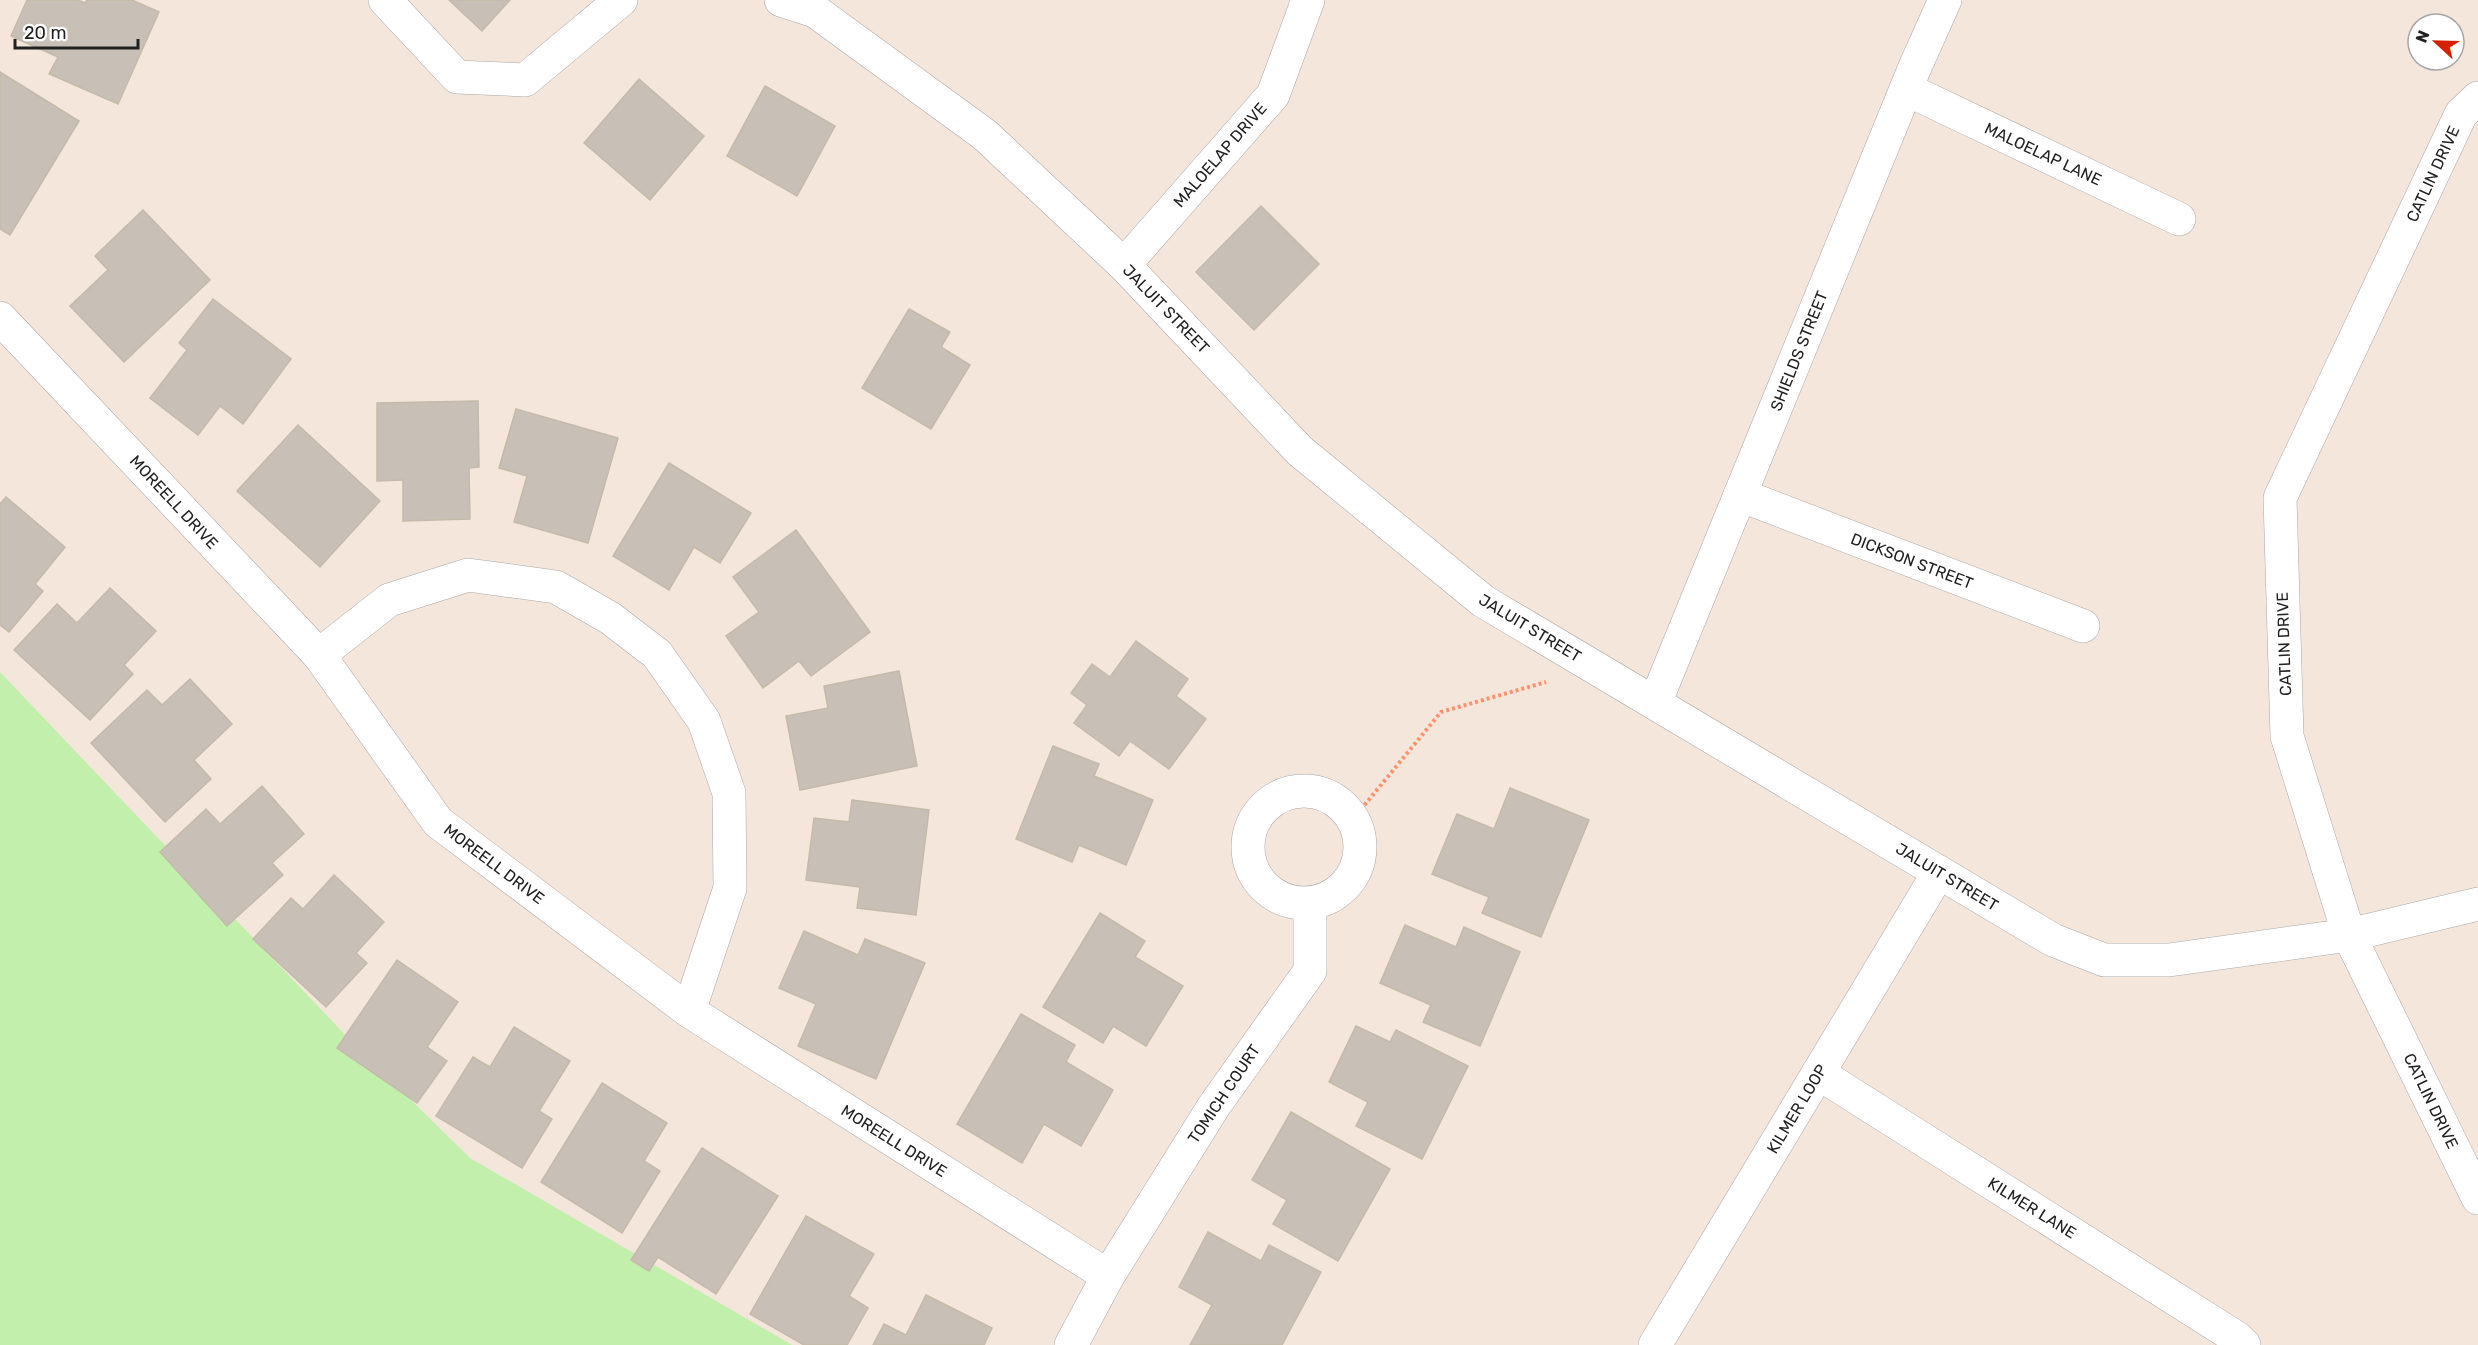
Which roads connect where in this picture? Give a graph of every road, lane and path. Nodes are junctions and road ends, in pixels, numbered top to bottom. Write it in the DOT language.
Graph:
graph roads {
  1 [pos="385,0"];
  2 [pos="621,0"];
  3 [pos="781,0"];
  4 [pos="1308,0"];
  5 [pos="1945,0"];
  6 [pos="1906,89"];
  7 [pos="2478,98"];
  8 [pos="2179,219"];
  9 [pos="1124,265"];
  10 [pos="0,318"];
  11 [pos="1740,495"];
  12 [pos="2083,626"];
  13 [pos="319,655"];
  14 [pos="1596,668"];
  15 [pos="1655,703"];
  16 [pos="1353,819"];
  17 [pos="1939,872"];
  18 [pos="1310,904"];
  19 [pos="2478,904"];
  20 [pos="2349,935"];
  21 [pos="689,1011"];
  22 [pos="1818,1073"];
  23 [pos="2478,1198"];
  24 [pos="1108,1276"];
  25 [pos="1071,1345"];
  26 [pos="1655,1345"];
  27 [pos="2244,1345"];
  1 -- 2 [label="street"];
  3 -- 9 [label="street, JALUIT STREET"];
  4 -- 9 [label="street, MALOELAP DRIVE"];
  5 -- 6 [label="street, SHIELDS STREET"];
  6 -- 8 [label="street, MALOELAP LANE"];
  6 -- 11 [label="street, SHIELDS STREET"];
  7 -- 20 [label="street, CATLIN DRIVE"];
  9 -- 14 [label="street, JALUIT STREET"];
  10 -- 13 [label="street, MOREELL DRIVE"];
  11 -- 12 [label="street, DICKSON STREET"];
  11 -- 15 [label="street, SHIELDS STREET"];
  13 -- 21 [label="street, MOREELL DRIVE"];
  13 -- 21 [label="street"];
  14 -- 15 [label="street, JALUIT STREET"];
  14 -- 16 [label="path"];
  15 -- 17 [label="street, JALUIT STREET"];
  16 -- 18 [label="street"];
  16 -- 18 [label="street"];
  17 -- 20 [label="street, JALUIT STREET"];
  17 -- 22 [label="street, KILMER LOOP"];
  18 -- 24 [label="street, TOMICH COURT"];
  19 -- 20 [label="street, JALUIT STREET"];
  20 -- 23 [label="street, CATLIN DRIVE"];
  21 -- 24 [label="street, MOREELL DRIVE"];
  22 -- 26 [label="street, KILMER LOOP"];
  22 -- 27 [label="street, KILMER LANE"];
  24 -- 25 [label="street, TOMICH COURT"];
}
